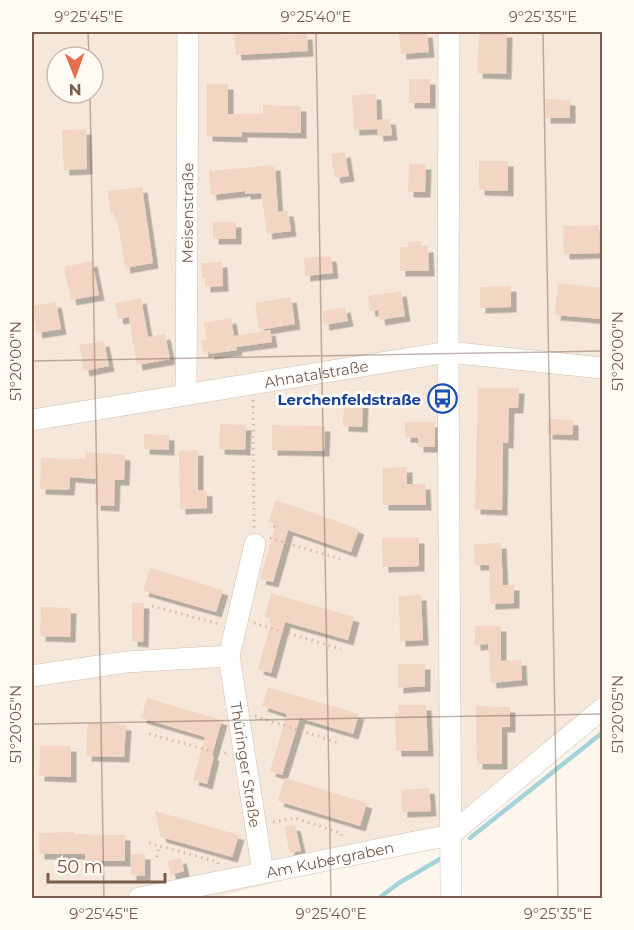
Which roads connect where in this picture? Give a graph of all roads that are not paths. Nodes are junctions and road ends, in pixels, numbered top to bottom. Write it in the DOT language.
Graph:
graph roads {
  1 [pos="188,32"];
  2 [pos="449,32"];
  3 [pos="448,352"];
  4 [pos="603,368"];
  5 [pos="186,395"];
  6 [pos="32,420"];
  7 [pos="254,539"];
  8 [pos="229,656"];
  9 [pos="32,676"];
  10 [pos="603,709"];
  11 [pos="450,835"];
  12 [pos="263,872"];
  13 [pos="139,898"];
  14 [pos="451,898"];
  1 -- 5 [label="street, Meisenstraße"];
  2 -- 3 [label="street"];
  3 -- 4 [label="street, Ahnatalstraße"];
  3 -- 5 [label="street, Ahnatalstraße"];
  3 -- 11 [label="street"];
  5 -- 6 [label="street, Ahnatalstraße"];
  7 -- 8 [label="street, Thüringer Straße"];
  8 -- 9 [label="street"];
  8 -- 12 [label="street, Thüringer Straße"];
  10 -- 11 [label="street"];
  11 -- 12 [label="street, Am Kubergraben"];
  11 -- 14 [label="street"];
  12 -- 13 [label="street, Am Kubergraben"];
}
